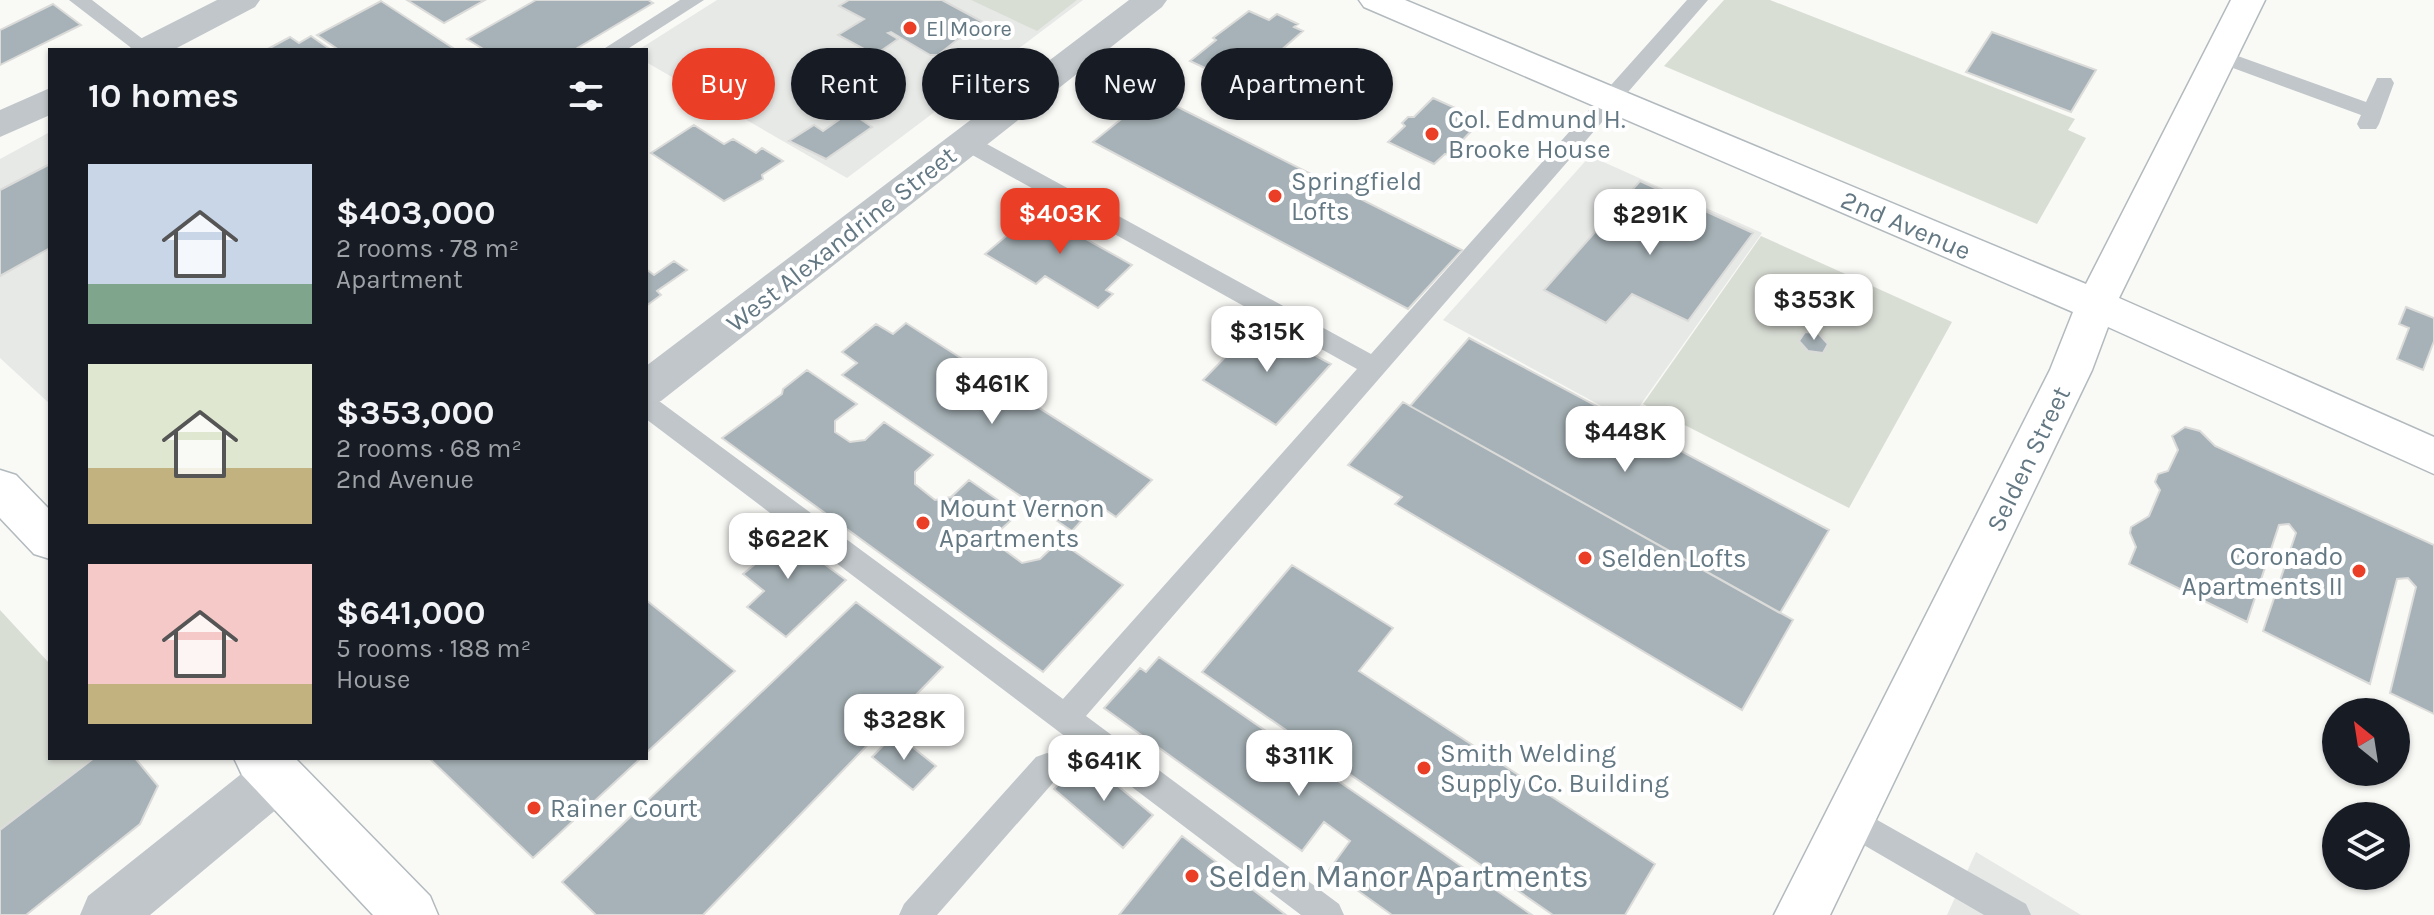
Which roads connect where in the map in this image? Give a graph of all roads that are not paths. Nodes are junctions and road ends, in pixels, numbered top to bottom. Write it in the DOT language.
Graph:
graph roads {
  1 [pos="79,0"];
  2 [pos="243,0"];
  3 [pos="694,0"];
  4 [pos="1150,0"];
  5 [pos="1376,0"];
  6 [pos="1698,0"];
  7 [pos="2248,0"];
  8 [pos="144,48"];
  9 [pos="151,48"];
  10 [pos="615,48"];
  11 [pos="2224,49"];
  12 [pos="1608,100"];
  13 [pos="48,101"];
  14 [pos="2376,104"];
  15 [pos="0,125"];
  16 [pos="966,142"];
  17 [pos="2096,305"];
  18 [pos="1374,367"];
  19 [pos="648,387"];
  20 [pos="648,406"];
  21 [pos="2434,456"];
  22 [pos="0,488"];
  23 [pos="48,538"];
  24 [pos="1066,717"];
  25 [pos="269,767"];
  26 [pos="1047,767"];
  27 [pos="1849,819"];
  28 [pos="107,915"];
  29 [pos="411,915"];
  30 [pos="915,915"];
  31 [pos="1328,915"];
  32 [pos="1801,915"];
  33 [pos="2015,915"];
  1 -- 8 [label="lane"];
  2 -- 9 [label="street"];
  3 -- 10 [label="lane"];
  4 -- 16 [label="street, West Alexandrine Street"];
  5 -- 12 [label="street, 2nd Avenue"];
  6 -- 12 [label="lane"];
  7 -- 11 [label="street, Selden Street"];
  11 -- 14 [label="lane"];
  11 -- 17 [label="street, Selden Street"];
  12 -- 17 [label="street, 2nd Avenue"];
  12 -- 18 [label="lane"];
  13 -- 15 [label="street"];
  16 -- 18 [label="lane"];
  16 -- 19 [label="street, West Alexandrine Street"];
  17 -- 21 [label="street, 2nd Avenue"];
  17 -- 27 [label="street, Selden Street"];
  18 -- 24 [label="lane"];
  20 -- 24 [label="lane"];
  22 -- 23 [label="street"];
  24 -- 31 [label="lane"];
  25 -- 28 [label="street"];
  25 -- 29 [label="street"];
  26 -- 30 [label="lane"];
  27 -- 32 [label="street, Selden Street"];
  27 -- 33 [label="lane"];
}
